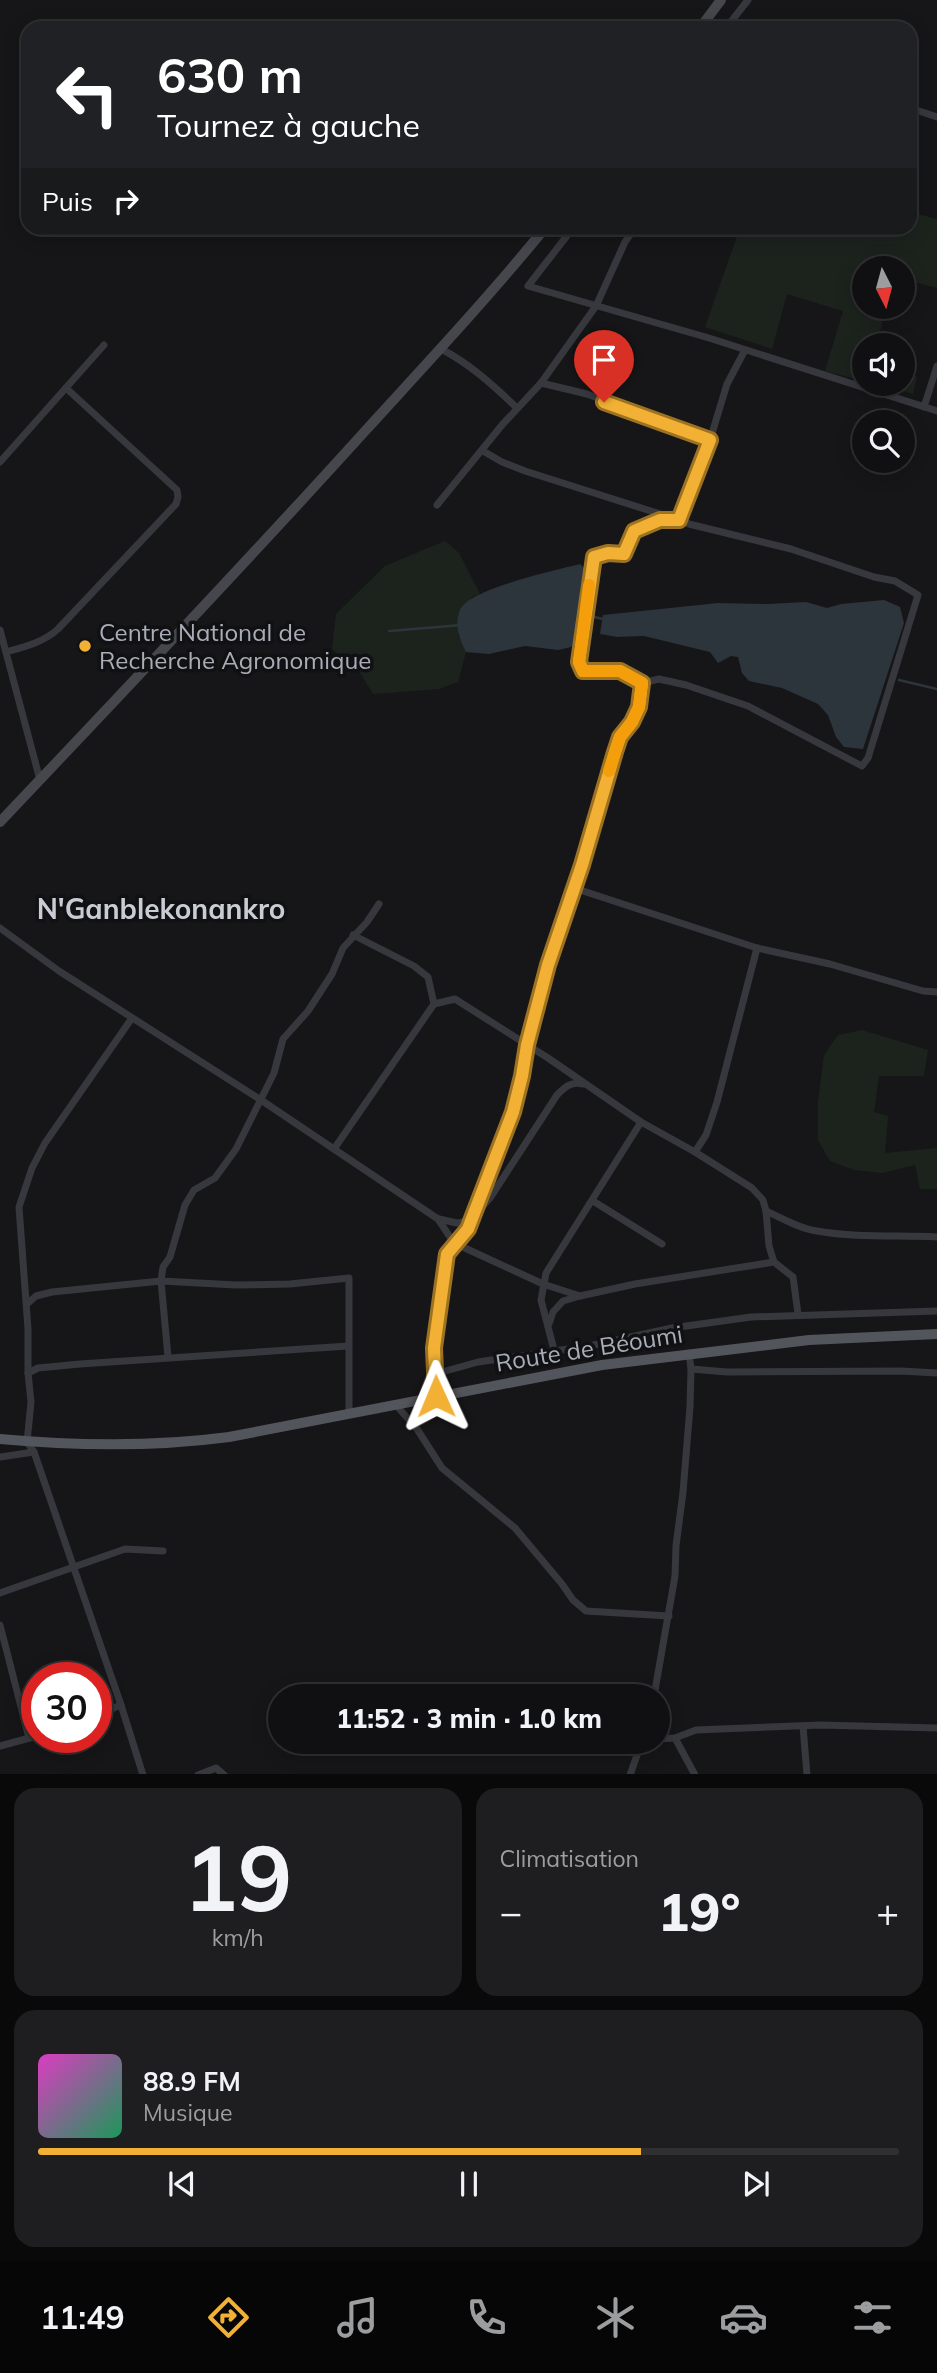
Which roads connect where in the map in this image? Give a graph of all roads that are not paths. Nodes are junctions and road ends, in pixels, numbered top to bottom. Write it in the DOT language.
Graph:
graph roads {
  1 [pos="721,0"];
  2 [pos="748,0"];
  3 [pos="705,21"];
  4 [pos="732,21"];
  5 [pos="917,110"];
  6 [pos="937,117"];
  7 [pos="539,235"];
  8 [pos="568,235"];
  9 [pos="630,235"];
  10 [pos="596,306"];
  11 [pos="104,345"];
  12 [pos="441,349"];
  13 [pos="745,350"];
  14 [pos="937,366"];
  15 [pos="541,383"];
  16 [pos="66,388"];
  17 [pos="925,407"];
  18 [pos="517,408"];
  19 [pos="937,411"];
  20 [pos="710,440"];
  21 [pos="483,451"];
  22 [pos="0,462"];
  23 [pos="438,505"];
  24 [pos="679,520"];
  25 [pos="0,630"];
  26 [pos="6,652"];
  27 [pos="642,683"];
  28 [pos="40,780"];
  29 [pos="0,822"];
  30 [pos="575,888"];
  31 [pos="379,904"];
  32 [pos="0,928"];
  33 [pos="354,935"];
  34 [pos="757,948"];
  35 [pos="937,992"];
  36 [pos="434,1003"];
  37 [pos="132,1018"];
  38 [pos="527,1045"];
  39 [pos="588,1085"];
  40 [pos="261,1100"];
  41 [pos="641,1122"];
  42 [pos="334,1149"];
  43 [pos="695,1152"];
  44 [pos="593,1201"];
  45 [pos="766,1211"];
  46 [pos="438,1219"];
  47 [pos="470,1221"];
  48 [pos="937,1237"];
  49 [pos="454,1243"];
  50 [pos="662,1244"];
  51 [pos="774,1262"];
  52 [pos="161,1281"];
  53 [pos="542,1284"];
  54 [pos="580,1296"];
  55 [pos="27,1304"];
  56 [pos="937,1311"];
  57 [pos="798,1314"];
  58 [pos="549,1325"];
  59 [pos="937,1334"];
  60 [pos="348,1346"];
  61 [pos="554,1350"];
  62 [pos="689,1352"];
  63 [pos="168,1357"];
  64 [pos="691,1368"];
  65 [pos="28,1373"];
  66 [pos="937,1373"];
  67 [pos="435,1374"];
  68 [pos="436,1396"];
  69 [pos="395,1404"];
  70 [pos="349,1414"];
  71 [pos="0,1440"];
  72 [pos="27,1442"];
  73 [pos="34,1452"];
  74 [pos="0,1457"];
  75 [pos="163,1551"];
  76 [pos="72,1567"];
  77 [pos="0,1594"];
  78 [pos="668,1615"];
  79 [pos="0,1625"];
  80 [pos="656,1684"];
  81 [pos="21,1696"];
  82 [pos="121,1706"];
  83 [pos="112,1709"];
  84 [pos="803,1726"];
  85 [pos="937,1728"];
  86 [pos="670,1738"];
  87 [pos="676,1738"];
  88 [pos="21,1740"];
  89 [pos="0,1746"];
  90 [pos="637,1754"];
  91 [pos="143,1774"];
  92 [pos="198,1774"];
  93 [pos="224,1774"];
  94 [pos="630,1774"];
  95 [pos="695,1774"];
  96 [pos="807,1774"];
  1 -- 3 [label="main road"];
  2 -- 4 [label="street"];
  5 -- 6 [label="street"];
  7 -- 12 [label="main road"];
  8 -- 10 [label="street"];
  9 -- 10 [label="street"];
  10 -- 13 [label="street"];
  10 -- 15 [label="street"];
  11 -- 16 [label="street"];
  12 -- 18 [label="street"];
  12 -- 28 [label="main road"];
  13 -- 17 [label="street"];
  13 -- 20 [label="street"];
  14 -- 17 [label="street"];
  15 -- 18 [label="street"];
  15 -- 20 [label="street"];
  16 -- 22 [label="street"];
  16 -- 26 [label="street"];
  17 -- 19 [label="street"];
  18 -- 21 [label="street"];
  20 -- 24 [label="street"];
  21 -- 23 [label="street"];
  21 -- 24 [label="street"];
  24 -- 27 [label="street"];
  24 -- 27 [label="street"];
  25 -- 26 [label="street"];
  26 -- 28 [label="street"];
  27 -- 30 [label="street"];
  28 -- 29 [label="main road"];
  30 -- 34 [label="street"];
  30 -- 38 [label="street"];
  31 -- 33 [label="street"];
  32 -- 37 [label="street"];
  33 -- 36 [label="street"];
  33 -- 40 [label="street"];
  34 -- 35 [label="street"];
  34 -- 43 [label="street"];
  36 -- 38 [label="street"];
  36 -- 42 [label="street"];
  37 -- 40 [label="street"];
  37 -- 55 [label="street"];
  38 -- 39 [label="street"];
  38 -- 47 [label="street"];
  39 -- 41 [label="street"];
  39 -- 47 [label="street"];
  40 -- 42 [label="street"];
  40 -- 52 [label="street"];
  41 -- 43 [label="street"];
  41 -- 44 [label="street"];
  42 -- 46 [label="street"];
  43 -- 45 [label="street"];
  44 -- 50 [label="street"];
  44 -- 53 [label="street"];
  45 -- 48 [label="street"];
  45 -- 51 [label="street"];
  46 -- 47 [label="street"];
  46 -- 49 [label="street"];
  47 -- 49 [label="street"];
  49 -- 53 [label="street"];
  49 -- 67 [label="street"];
  51 -- 54 [label="street"];
  51 -- 57 [label="street"];
  52 -- 55 [label="street"];
  52 -- 60 [label="street"];
  52 -- 63 [label="street"];
  53 -- 54 [label="street"];
  53 -- 58 [label="street"];
  54 -- 58 [label="street"];
  55 -- 65 [label="street"];
  56 -- 57 [label="street"];
  57 -- 61 [label="street"];
  58 -- 61 [label="street"];
  59 -- 62 [label="main road, Route de Béoumi"];
  60 -- 63 [label="street"];
  60 -- 70 [label="street"];
  61 -- 67 [label="street"];
  62 -- 64 [label="street"];
  62 -- 68 [label="main road, Route de Béoumi"];
  63 -- 65 [label="street"];
  64 -- 66 [label="street"];
  64 -- 78 [label="street"];
  65 -- 72 [label="street"];
  67 -- 68 [label="street"];
  68 -- 69 [label="main road, Route de Béoumi"];
  69 -- 70 [label="main road, Route de Béoumi"];
  69 -- 78 [label="street"];
  70 -- 72 [label="main road, Route de Béoumi"];
  71 -- 72 [label="main road, Route de Béoumi"];
  72 -- 73 [label="street"];
  73 -- 74 [label="street"];
  73 -- 76 [label="street"];
  75 -- 76 [label="street"];
  76 -- 77 [label="street"];
  76 -- 82 [label="street"];
  78 -- 80 [label="street"];
  79 -- 81 [label="street"];
  82 -- 83 [label="street"];
  82 -- 91 [label="street"];
  84 -- 85 [label="street"];
  84 -- 87 [label="street"];
  84 -- 96 [label="street"];
  86 -- 87 [label="street"];
  87 -- 95 [label="street"];
  88 -- 89 [label="street"];
  90 -- 94 [label="street"];
  92 -- 93 [label="street"];
}
